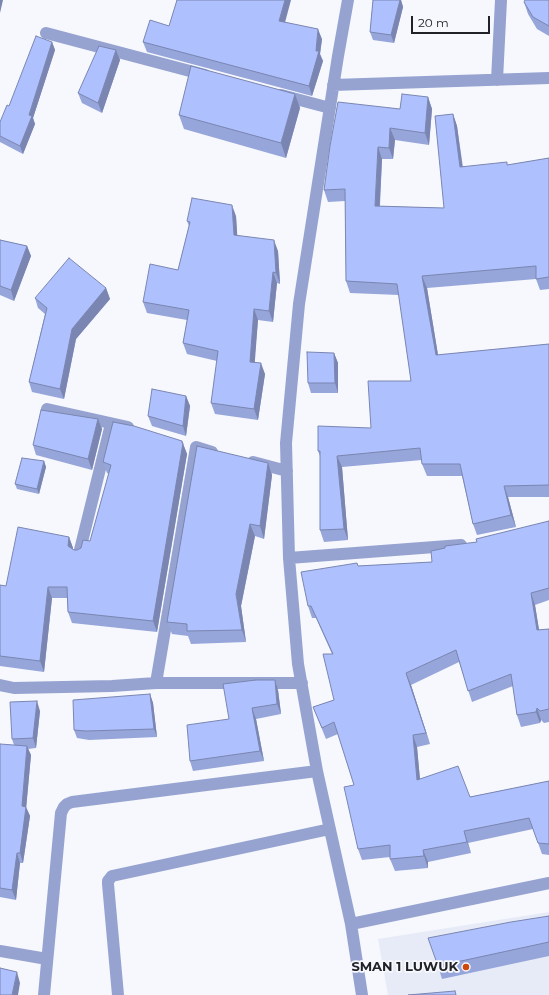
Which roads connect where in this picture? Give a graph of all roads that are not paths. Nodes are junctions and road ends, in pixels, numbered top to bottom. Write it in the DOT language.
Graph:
graph roads {
  1 [pos="348,0"];
  2 [pos="501,0"];
  3 [pos="46,33"];
  4 [pos="215,77"];
  5 [pos="549,78"];
  6 [pos="496,80"];
  7 [pos="333,85"];
  8 [pos="269,91"];
  9 [pos="330,108"];
  10 [pos="47,409"];
  11 [pos="111,424"];
  12 [pos="140,430"];
  13 [pos="182,443"];
  14 [pos="196,447"];
  15 [pos="226,455"];
  16 [pos="241,459"];
  17 [pos="287,471"];
  18 [pos="473,544"];
  19 [pos="80,554"];
  20 [pos="289,558"];
  21 [pos="156,683"];
  22 [pos="302,683"];
  23 [pos="0,685"];
  24 [pos="317,771"];
  25 [pos="330,829"];
  26 [pos="549,883"];
  27 [pos="351,924"];
  28 [pos="0,951"];
  29 [pos="47,959"];
  30 [pos="44,995"];
  31 [pos="118,995"];
  32 [pos="362,995"];
  1 -- 7 [label="street"];
  2 -- 6 [label="street"];
  3 -- 4 [label="street"];
  5 -- 6 [label="street"];
  6 -- 7 [label="street"];
  7 -- 9 [label="street"];
  8 -- 9 [label="street"];
  9 -- 17 [label="street"];
  10 -- 11 [label="street"];
  11 -- 12 [label="street"];
  11 -- 19 [label="street"];
  13 -- 14 [label="street"];
  14 -- 15 [label="street"];
  14 -- 21 [label="street"];
  16 -- 17 [label="street"];
  17 -- 20 [label="street"];
  18 -- 20 [label="street"];
  20 -- 22 [label="street"];
  21 -- 22 [label="street"];
  21 -- 23 [label="street"];
  22 -- 24 [label="street"];
  24 -- 25 [label="street"];
  24 -- 29 [label="street"];
  25 -- 27 [label="street"];
  25 -- 31 [label="street"];
  26 -- 27 [label="street"];
  27 -- 32 [label="street"];
  28 -- 29 [label="street"];
  29 -- 30 [label="street"];
}
